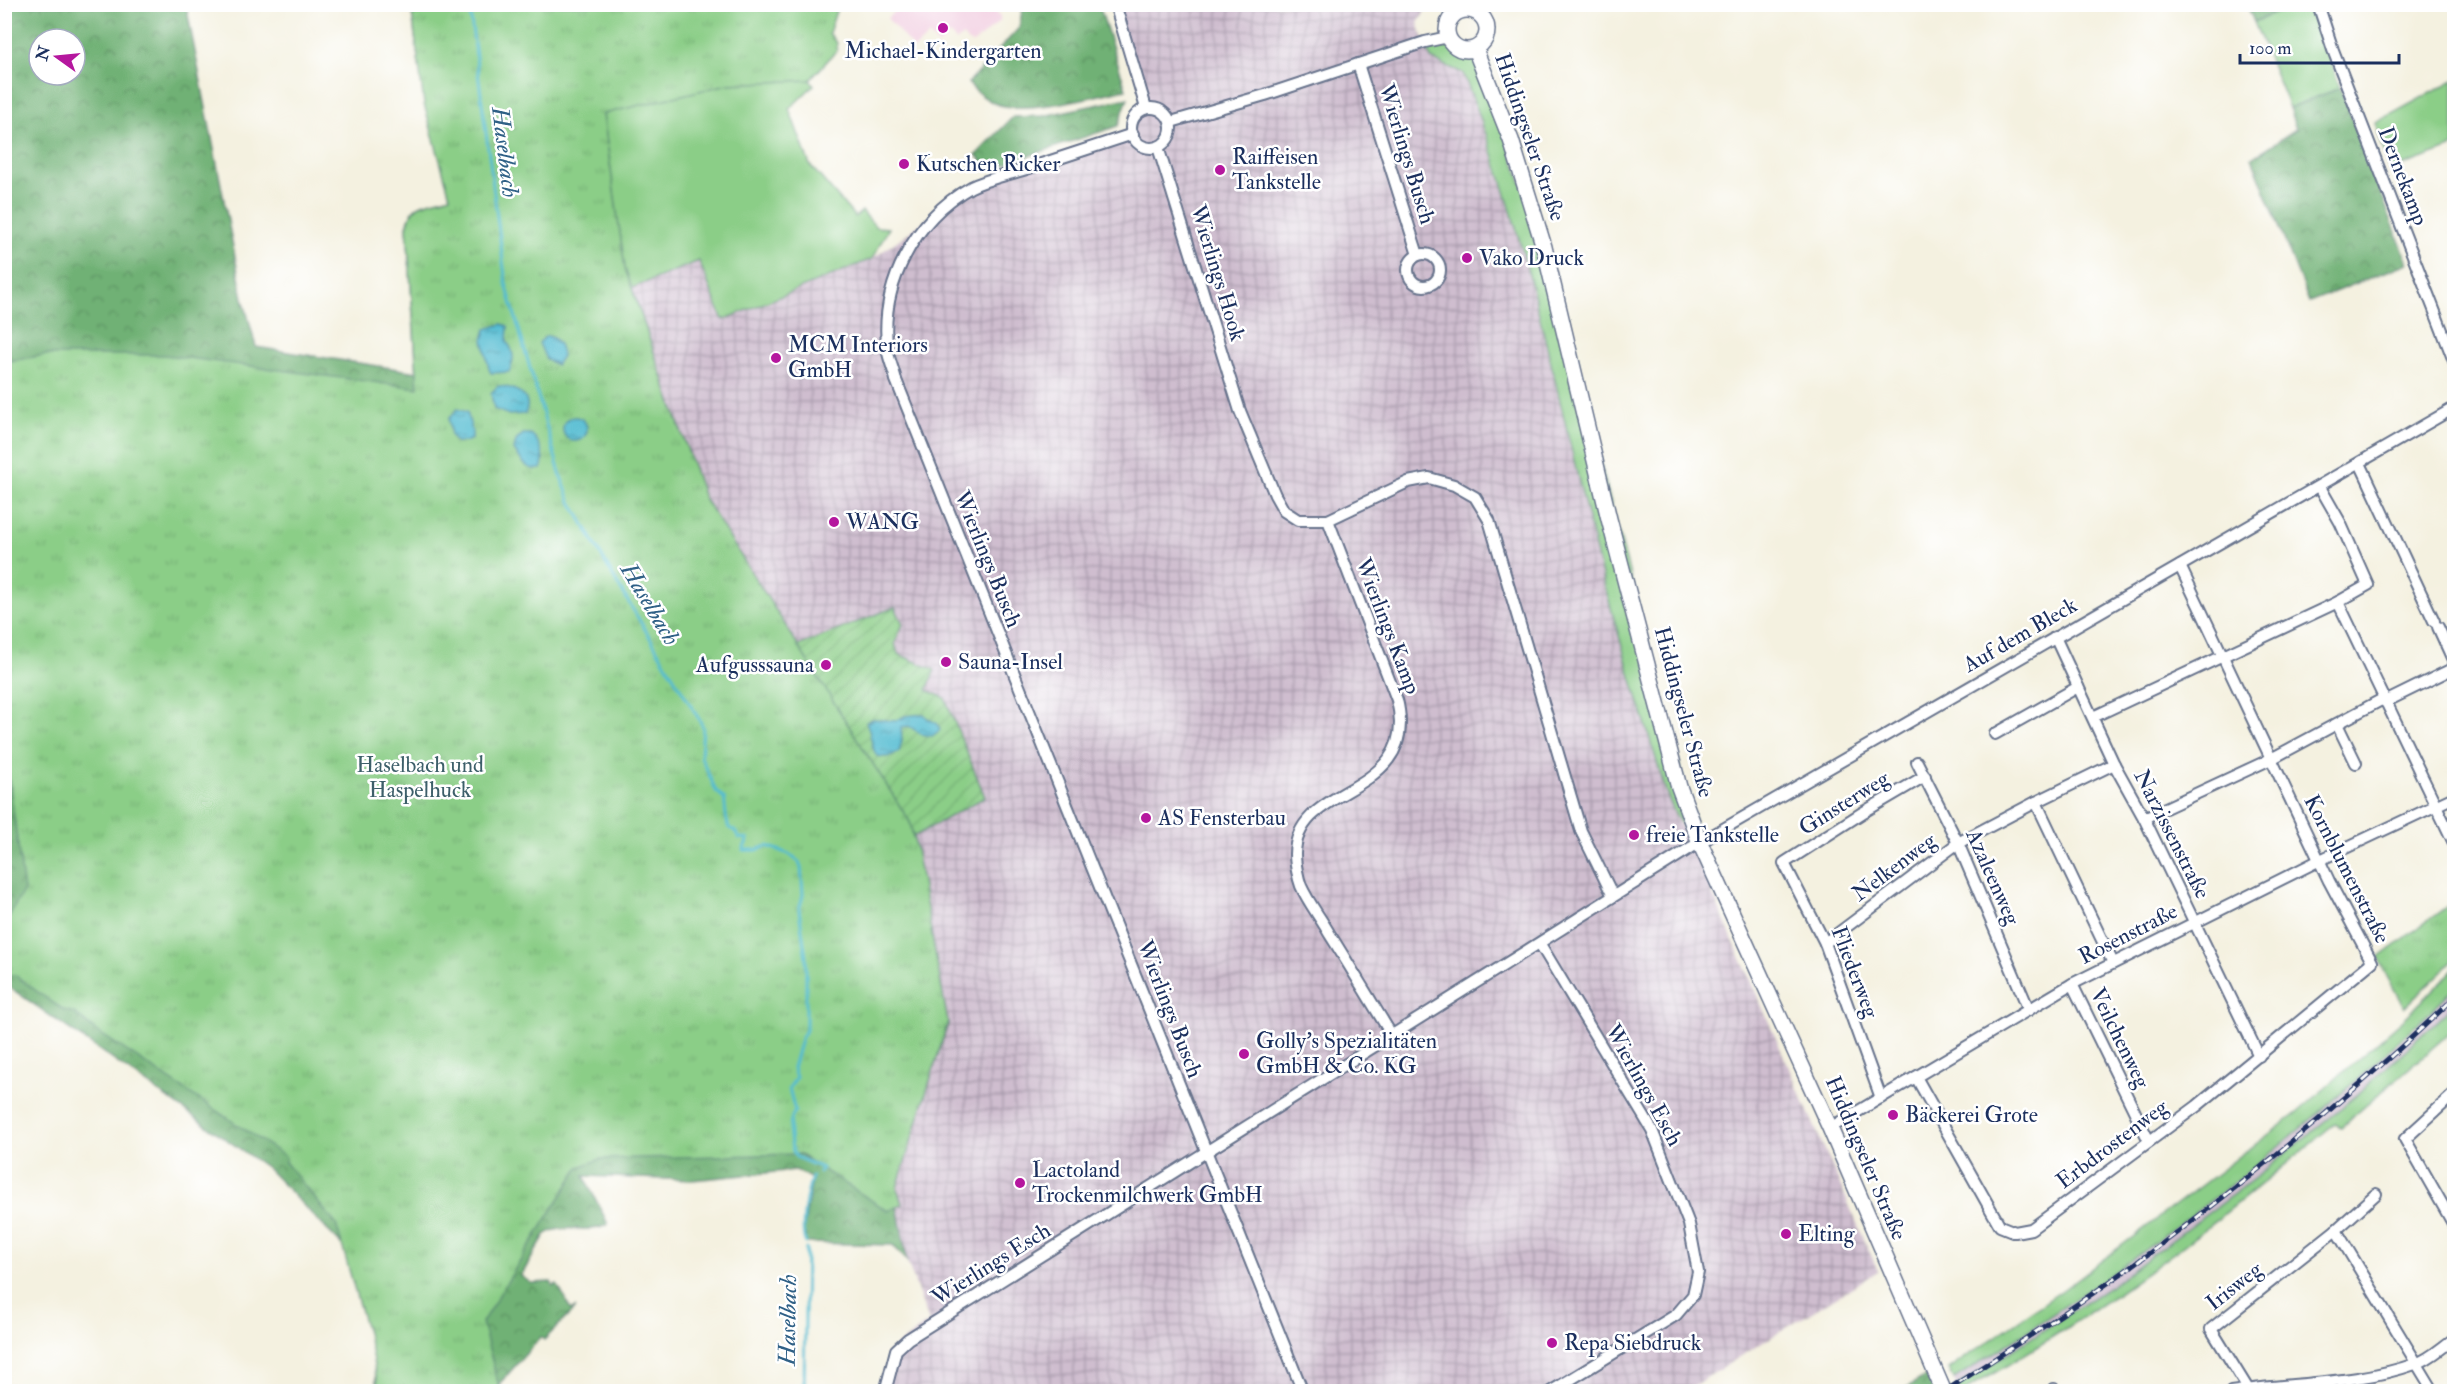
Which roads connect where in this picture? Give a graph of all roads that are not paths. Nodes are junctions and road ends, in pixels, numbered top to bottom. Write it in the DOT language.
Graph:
graph roads {
  1 [pos="1115,4"];
  2 [pos="2318,4"];
  3 [pos="1457,8"];
  4 [pos="1448,37"];
  5 [pos="1475,49"];
  6 [pos="1358,64"];
  7 [pos="1146,108"];
  8 [pos="1171,122"];
  9 [pos="1133,134"];
  10 [pos="1158,147"];
  11 [pos="1418,255"];
  12 [pos="2454,362"];
  13 [pos="2454,408"];
  14 [pos="2360,463"];
  15 [pos="2320,486"];
  16 [pos="1328,520"];
  17 [pos="2180,566"];
  18 [pos="2338,602"];
  19 [pos="2055,637"];
  20 [pos="2222,659"];
  21 [pos="2454,663"];
  22 [pos="2454,668"];
  23 [pos="2078,687"];
  24 [pos="2384,700"];
  25 [pos="2093,717"];
  26 [pos="2337,724"];
  27 [pos="1995,734"];
  28 [pos="2271,759"];
  29 [pos="1917,762"];
  30 [pos="2356,763"];
  31 [pos="2114,765"];
  32 [pos="1925,776"];
  33 [pos="2454,797"];
  34 [pos="2037,802"];
  35 [pos="2437,805"];
  36 [pos="2144,818"];
  37 [pos="1700,843"];
  38 [pos="1958,843"];
  39 [pos="2454,843"];
  40 [pos="2320,860"];
  41 [pos="1784,863"];
  42 [pos="1613,896"];
  43 [pos="2194,922"];
  44 [pos="1825,943"];
  45 [pos="1540,944"];
  46 [pos="2113,963"];
  47 [pos="2072,984"];
  48 [pos="2029,1010"];
  49 [pos="1391,1034"];
  50 [pos="2259,1056"];
  51 [pos="1916,1077"];
  52 [pos="2454,1094"];
  53 [pos="1881,1098"];
  54 [pos="1830,1128"];
  55 [pos="2149,1141"];
  56 [pos="1205,1151"];
  57 [pos="2376,1194"];
  58 [pos="2454,1225"];
  59 [pos="2336,1230"];
  60 [pos="2454,1339"];
  61 [pos="2418,1364"];
  62 [pos="2248,1389"];
  63 [pos="885,1392"];
  64 [pos="1303,1392"];
  65 [pos="1550,1392"];
  66 [pos="1944,1392"];
  67 [pos="2231,1392"];
  68 [pos="2434,1392"];
  1 -- 7 [label="street"];
  2 -- 12 [label="street, Dernekamp"];
  3 -- 4 [label="street"];
  3 -- 5 [label="street"];
  4 -- 5 [label="street"];
  4 -- 6 [label="street, Wierlings Busch"];
  5 -- 37 [label="street, Hiddingseler Straße"];
  6 -- 8 [label="street, Wierlings Busch"];
  6 -- 11 [label="street, Wierlings Busch"];
  7 -- 8 [label="street"];
  7 -- 9 [label="street"];
  8 -- 10 [label="street"];
  9 -- 10 [label="street"];
  9 -- 56 [label="street, Wierlings Busch"];
  10 -- 16 [label="street, Wierlings Hook"];
  13 -- 14 [label="street, Auf dem Bleck"];
  14 -- 15 [label="street, Auf dem Bleck"];
  14 -- 21 [label="street"];
  15 -- 17 [label="street, Auf dem Bleck"];
  15 -- 18 [label="street"];
  16 -- 42 [label="street"];
  16 -- 49 [label="street, Wierlings Kamp"];
  17 -- 19 [label="street, Auf dem Bleck"];
  17 -- 20 [label="street, Kornblumenstraße"];
  18 -- 20 [label="street"];
  18 -- 24 [label="street"];
  19 -- 23 [label="street, Narzissenstraße"];
  19 -- 37 [label="street, Auf dem Bleck"];
  20 -- 25 [label="street"];
  20 -- 28 [label="street, Kornblumenstraße"];
  22 -- 24 [label="street"];
  23 -- 25 [label="street, Narzissenstraße"];
  23 -- 27 [label="street"];
  24 -- 26 [label="street"];
  24 -- 35 [label="street"];
  25 -- 31 [label="street, Narzissenstraße"];
  26 -- 28 [label="street"];
  26 -- 30 [label="street"];
  28 -- 36 [label="street"];
  28 -- 40 [label="street, Kornblumenstraße"];
  29 -- 32 [label="street, Azaleenweg"];
  31 -- 34 [label="street, Narzissenstraße"];
  31 -- 36 [label="street, Narzissenstraße"];
  32 -- 38 [label="street, Azaleenweg"];
  32 -- 41 [label="street, Ginsterweg"];
  33 -- 35 [label="street, Rosenstraße"];
  34 -- 38 [label="street, Narzissenstraße"];
  34 -- 46 [label="street"];
  35 -- 39 [label="street"];
  35 -- 40 [label="street, Rosenstraße"];
  36 -- 43 [label="street, Narzissenstraße"];
  37 -- 42 [label="street, Wierlings Esch"];
  37 -- 54 [label="street, Hiddingseler Straße"];
  38 -- 44 [label="street, Nelkenweg"];
  38 -- 48 [label="street, Azaleenweg"];
  40 -- 43 [label="street, Rosenstraße"];
  40 -- 50 [label="street, Kornblumenstraße"];
  41 -- 44 [label="street, Fliederweg"];
  42 -- 45 [label="street, Wierlings Esch"];
  43 -- 46 [label="street, Rosenstraße"];
  43 -- 50 [label="street"];
  44 -- 53 [label="street, Fliederweg"];
  45 -- 49 [label="street, Wierlings Esch"];
  45 -- 65 [label="street, Wierlings Esch"];
  46 -- 47 [label="street, Rosenstraße"];
  47 -- 48 [label="street, Rosenstraße"];
  47 -- 55 [label="street, Veilchenweg"];
  48 -- 51 [label="street, Rosenstraße"];
  49 -- 56 [label="street, Wierlings Esch"];
  50 -- 55 [label="street, Erbdrostenweg"];
  51 -- 53 [label="street, Rosenstraße"];
  51 -- 55 [label="street, Erbdrostenweg"];
  52 -- 58 [label="street"];
  53 -- 54 [label="street, Rosenstraße"];
  54 -- 66 [label="street, Hiddingseler Straße"];
  56 -- 63 [label="street, Wierlings Esch"];
  56 -- 64 [label="street"];
  57 -- 59 [label="street, Irisweg"];
  59 -- 61 [label="street"];
  59 -- 62 [label="street, Irisweg"];
  60 -- 61 [label="street"];
  61 -- 62 [label="street"];
  61 -- 68 [label="street"];
  62 -- 67 [label="street"];
}
